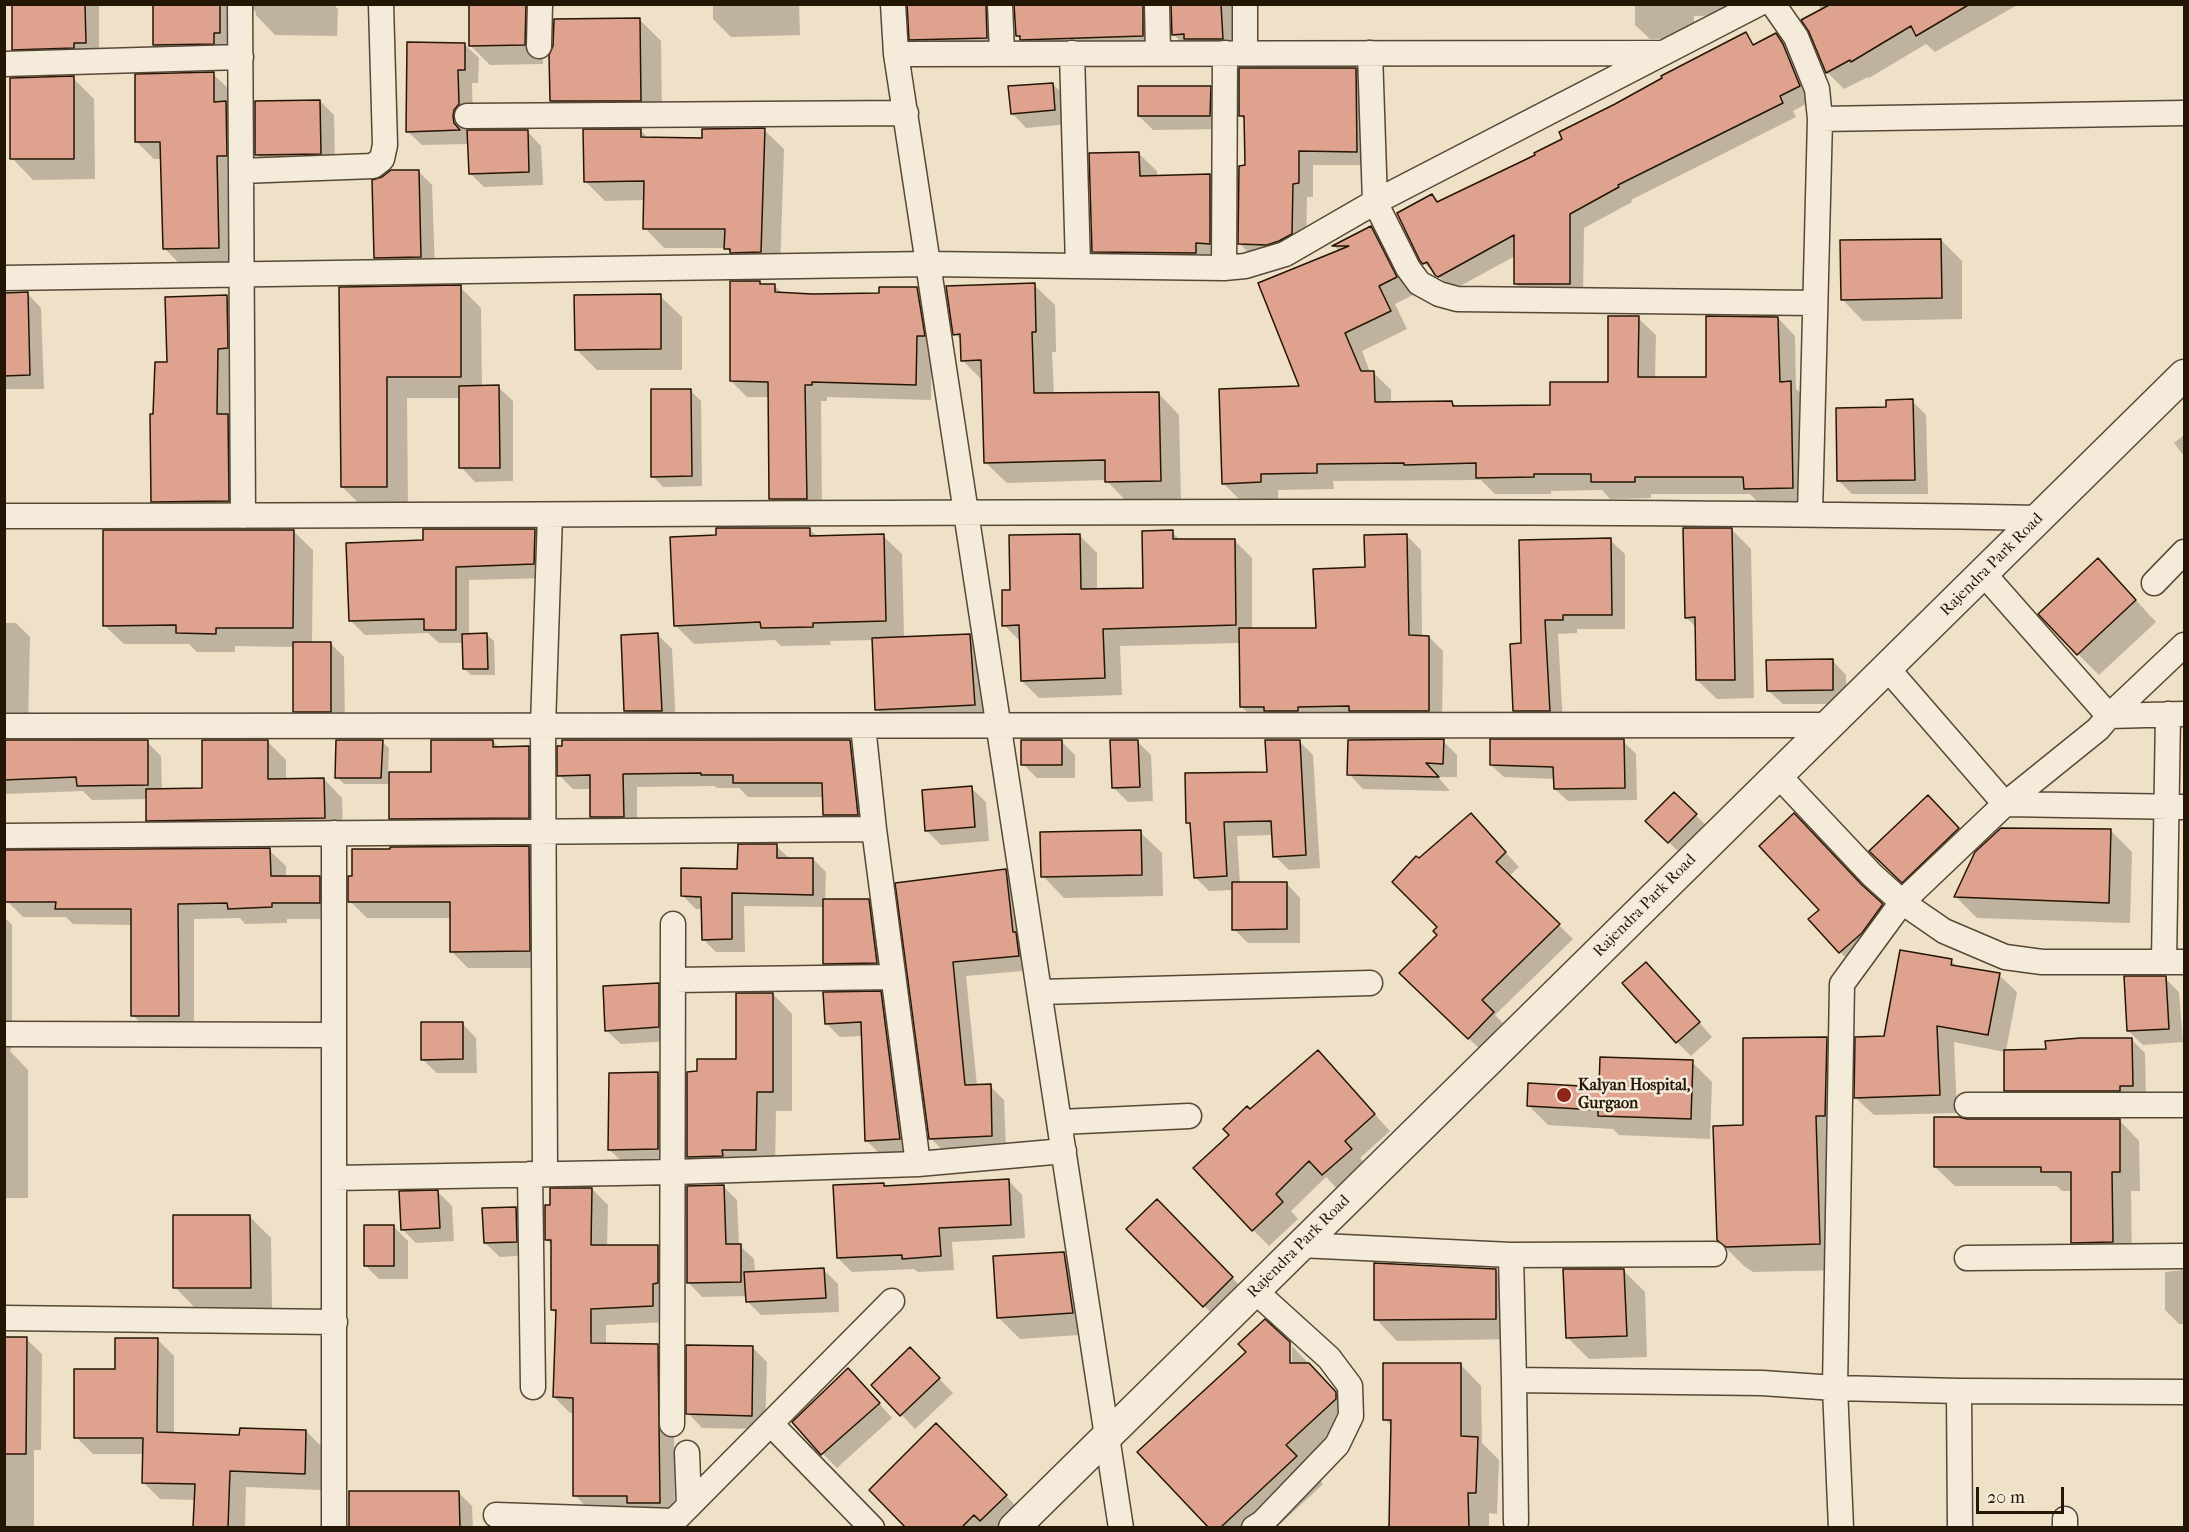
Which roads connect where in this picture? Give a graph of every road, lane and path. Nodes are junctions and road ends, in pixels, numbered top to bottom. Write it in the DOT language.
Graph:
graph roads {
  1 [pos="240,4"];
  2 [pos="381,4"];
  3 [pos="540,4"];
  4 [pos="893,4"];
  5 [pos="1000,4"];
  6 [pos="1157,4"];
  7 [pos="1245,4"];
  8 [pos="1758,4"];
  9 [pos="1773,4"];
  10 [pos="539,46"];
  11 [pos="1002,53"];
  12 [pos="1158,53"];
  13 [pos="1235,53"];
  14 [pos="1370,53"];
  15 [pos="1665,53"];
  16 [pos="896,54"];
  17 [pos="1072,54"];
  18 [pos="241,57"];
  19 [pos="4,64"];
  20 [pos="906,113"];
  21 [pos="2184,113"];
  22 [pos="467,116"];
  23 [pos="1820,119"];
  24 [pos="241,171"];
  25 [pos="1374,202"];
  26 [pos="929,264"];
  27 [pos="1078,266"];
  28 [pos="1224,268"];
  29 [pos="242,274"];
  30 [pos="4,278"];
  31 [pos="1815,303"];
  32 [pos="2184,375"];
  33 [pos="967,513"];
  34 [pos="1810,514"];
  35 [pos="550,515"];
  36 [pos="4,516"];
  37 [pos="243,516"];
  38 [pos="2039,518"];
  39 [pos="2184,552"];
  40 [pos="1983,573"];
  41 [pos="2154,583"];
  42 [pos="2184,645"];
  43 [pos="1887,668"];
  44 [pos="2176,714"];
  45 [pos="2109,716"];
  46 [pos="1829,725"];
  47 [pos="4,726"];
  48 [pos="543,726"];
  49 [pos="862,726"];
  50 [pos="999,726"];
  51 [pos="1778,775"];
  52 [pos="2005,804"];
  53 [pos="2175,807"];
  54 [pos="874,829"];
  55 [pos="543,831"];
  56 [pos="334,833"];
  57 [pos="4,836"];
  58 [pos="1902,902"];
  59 [pos="673,924"];
  60 [pos="2174,961"];
  61 [pos="893,977"];
  62 [pos="673,980"];
  63 [pos="1371,983"];
  64 [pos="1040,992"];
  65 [pos="4,1034"];
  66 [pos="334,1035"];
  67 [pos="1967,1105"];
  68 [pos="2184,1105"];
  69 [pos="1190,1116"];
  70 [pos="1060,1122"];
  71 [pos="1064,1151"];
  72 [pos="918,1164"];
  73 [pos="674,1172"];
  74 [pos="538,1174"];
  75 [pos="334,1178"];
  76 [pos="1300,1245"];
  77 [pos="1714,1254"];
  78 [pos="1511,1255"];
  79 [pos="2184,1256"];
  80 [pos="1967,1258"];
  81 [pos="1254,1291"];
  82 [pos="892,1301"];
  83 [pos="4,1318"];
  84 [pos="335,1322"];
  85 [pos="1514,1380"];
  86 [pos="533,1388"];
  87 [pos="1835,1388"];
  88 [pos="1959,1391"];
  89 [pos="2184,1392"];
  90 [pos="672,1424"];
  91 [pos="771,1424"];
  92 [pos="1106,1436"];
  93 [pos="687,1452"];
  94 [pos="496,1515"];
  95 [pos="677,1518"];
  96 [pos="1516,1522"];
  97 [pos="334,1527"];
  98 [pos="872,1527"];
  99 [pos="1014,1527"];
  100 [pos="1121,1527"];
  101 [pos="1254,1527"];
  102 [pos="1841,1527"];
  103 [pos="1960,1527"];
  1 -- 18 [label="street"];
  2 -- 24 [label="street"];
  3 -- 10 [label="street"];
  4 -- 16 [label="street"];
  5 -- 11 [label="street"];
  6 -- 12 [label="street"];
  7 -- 13 [label="street"];
  8 -- 15 [label="street"];
  9 -- 23 [label="street"];
  11 -- 16 [label="street"];
  11 -- 17 [label="street"];
  12 -- 13 [label="street"];
  12 -- 17 [label="street"];
  13 -- 14 [label="street"];
  13 -- 28 [label="street"];
  14 -- 15 [label="street"];
  14 -- 25 [label="street"];
  15 -- 25 [label="street"];
  16 -- 20 [label="street"];
  17 -- 27 [label="street"];
  18 -- 19 [label="street"];
  18 -- 24 [label="street"];
  20 -- 22 [label="street"];
  20 -- 26 [label="street"];
  21 -- 23 [label="street"];
  23 -- 31 [label="street"];
  24 -- 29 [label="street"];
  25 -- 28 [label="street"];
  25 -- 31 [label="street"];
  26 -- 27 [label="street"];
  26 -- 29 [label="street"];
  26 -- 33 [label="street"];
  27 -- 28 [label="street"];
  29 -- 30 [label="street"];
  29 -- 37 [label="street"];
  31 -- 34 [label="street"];
  32 -- 38 [label="street, Rajendra Park Road"];
  33 -- 34 [label="street"];
  33 -- 35 [label="street"];
  33 -- 50 [label="street"];
  34 -- 38 [label="street"];
  35 -- 37 [label="street"];
  35 -- 48 [label="street"];
  36 -- 37 [label="street"];
  38 -- 40 [label="street, Rajendra Park Road"];
  39 -- 41 [label="street"];
  40 -- 43 [label="street, Rajendra Park Road"];
  40 -- 45 [label="street"];
  42 -- 45 [label="street"];
  43 -- 46 [label="street, Rajendra Park Road"];
  43 -- 52 [label="street"];
  44 -- 45 [label="street"];
  44 -- 53 [label="street"];
  45 -- 52 [label="street"];
  46 -- 50 [label="street"];
  46 -- 51 [label="street, Rajendra Park Road"];
  47 -- 48 [label="street"];
  48 -- 49 [label="street"];
  48 -- 55 [label="street"];
  49 -- 50 [label="street"];
  49 -- 54 [label="street"];
  50 -- 64 [label="street"];
  51 -- 58 [label="street"];
  51 -- 76 [label="street, Rajendra Park Road"];
  52 -- 53 [label="street"];
  52 -- 58 [label="street"];
  53 -- 60 [label="street"];
  54 -- 55 [label="street"];
  54 -- 61 [label="street"];
  55 -- 56 [label="street"];
  55 -- 74 [label="street"];
  56 -- 57 [label="street"];
  56 -- 66 [label="street"];
  58 -- 60 [label="street"];
  58 -- 87 [label="street"];
  59 -- 62 [label="street"];
  61 -- 62 [label="street"];
  61 -- 72 [label="street"];
  62 -- 73 [label="street"];
  63 -- 64 [label="street"];
  64 -- 70 [label="street"];
  65 -- 66 [label="street"];
  66 -- 75 [label="street"];
  67 -- 68 [label="street"];
  69 -- 70 [label="street"];
  70 -- 71 [label="street"];
  71 -- 72 [label="street"];
  71 -- 92 [label="street"];
  72 -- 73 [label="street"];
  73 -- 74 [label="street"];
  73 -- 90 [label="street"];
  74 -- 75 [label="street"];
  74 -- 86 [label="street"];
  75 -- 84 [label="street"];
  76 -- 78 [label="street"];
  76 -- 81 [label="street, Rajendra Park Road"];
  77 -- 78 [label="street"];
  78 -- 85 [label="street"];
  79 -- 80 [label="street"];
  81 -- 92 [label="street, Rajendra Park Road"];
  81 -- 101 [label="street"];
  82 -- 91 [label="street"];
  83 -- 84 [label="street"];
  84 -- 97 [label="street"];
  85 -- 87 [label="street"];
  85 -- 96 [label="street"];
  87 -- 88 [label="street"];
  87 -- 102 [label="street"];
  88 -- 89 [label="street"];
  88 -- 103 [label="street"];
  91 -- 95 [label="street"];
  91 -- 98 [label="street"];
  92 -- 99 [label="street, Rajendra Park Road"];
  92 -- 100 [label="street"];
  93 -- 95 [label="street"];
  94 -- 95 [label="street"];
}
